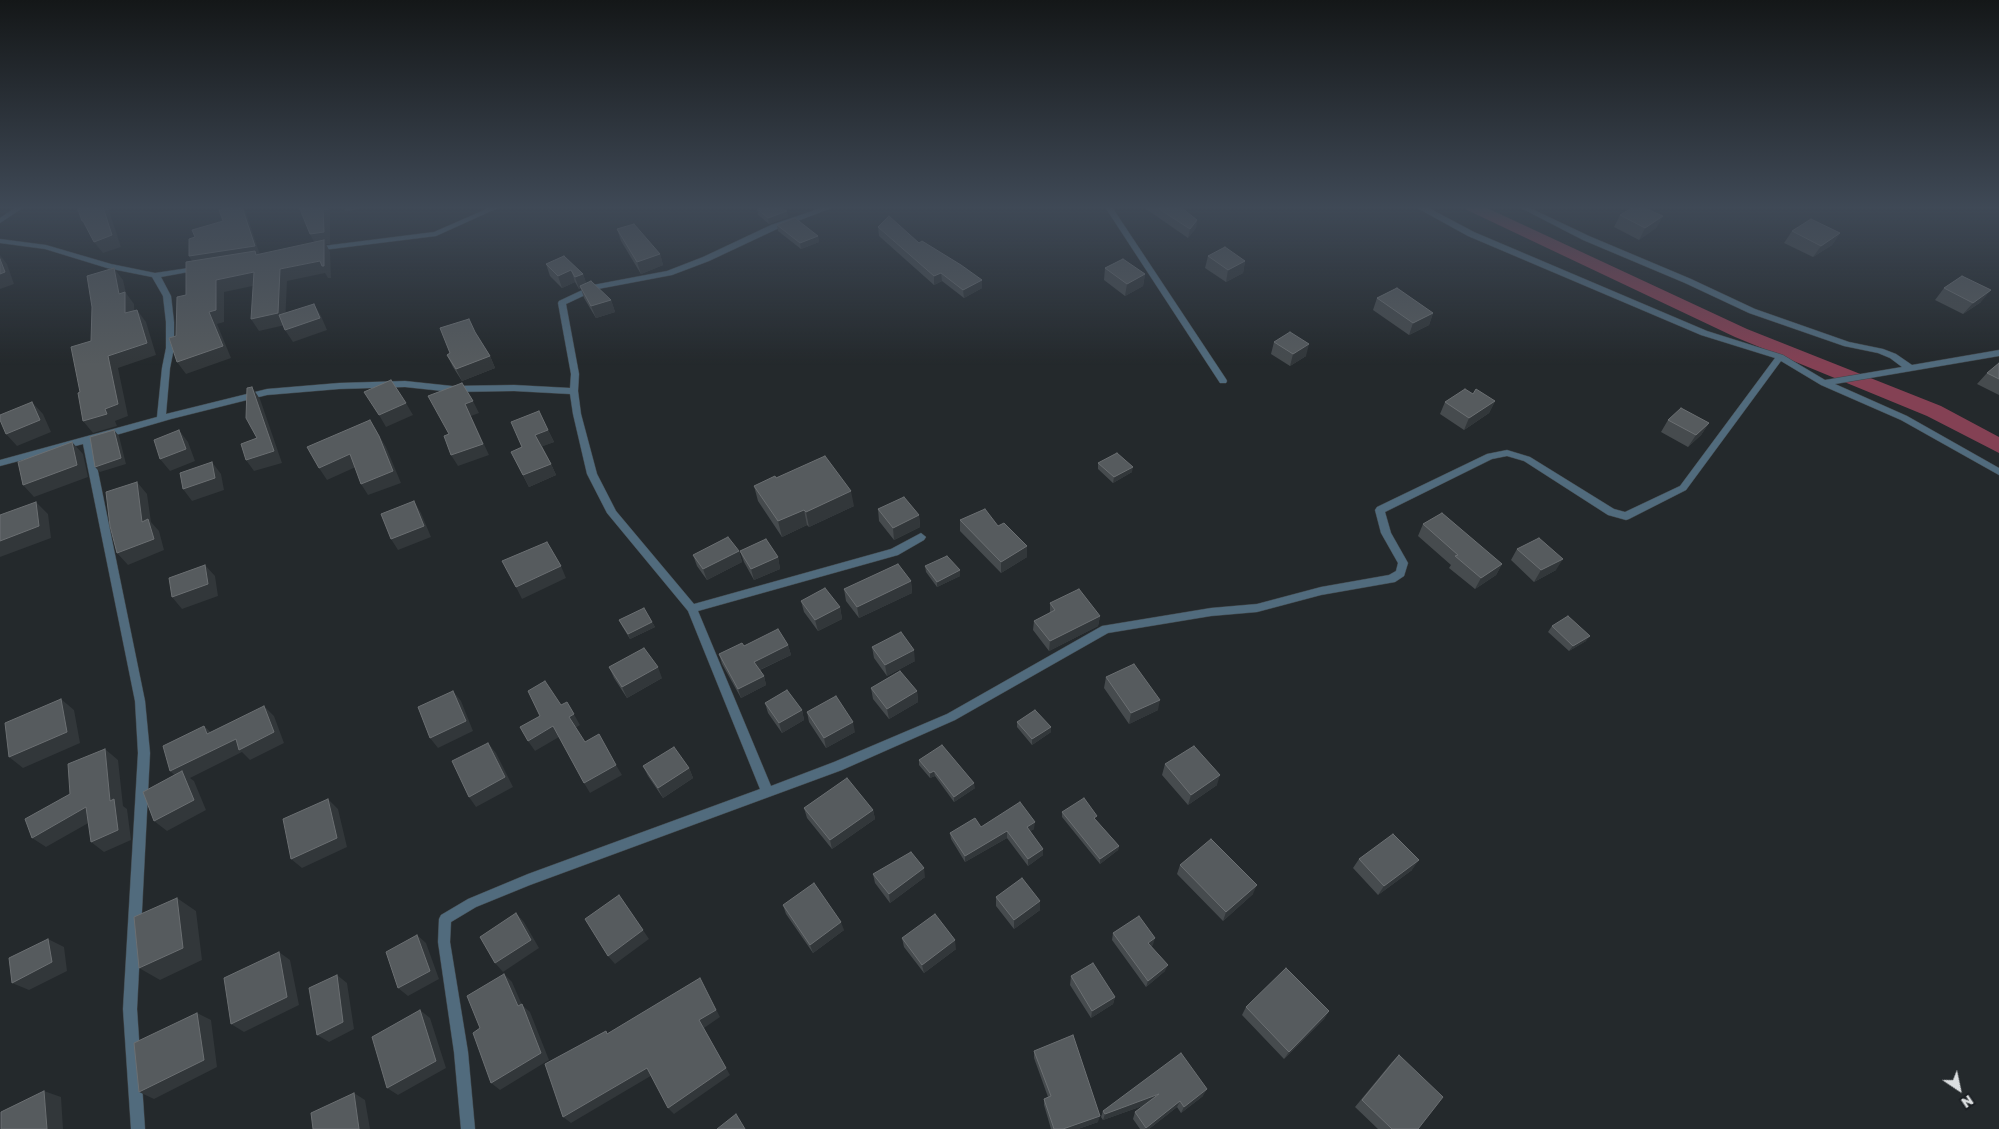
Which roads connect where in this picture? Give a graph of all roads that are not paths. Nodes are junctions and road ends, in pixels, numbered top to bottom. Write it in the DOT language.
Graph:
graph roads {
  1 [pos="89,260"];
  2 [pos="704,260"];
  3 [pos="1143,260"];
  4 [pos="1531,260"];
  5 [pos="1641,260"];
  6 [pos="205,267"];
  7 [pos="155,275"];
  8 [pos="1999,353"];
  9 [pos="1780,357"];
  10 [pos="1910,368"];
  11 [pos="1223,381"];
  12 [pos="1824,383"];
  13 [pos="574,391"];
  14 [pos="161,419"];
  15 [pos="87,440"];
  16 [pos="0,462"];
  17 [pos="1999,472"];
  18 [pos="921,537"];
  19 [pos="692,609"];
  20 [pos="767,791"];
  21 [pos="138,1129"];
  22 [pos="468,1129"];
  1 -- 7 [label="street"];
  2 -- 13 [label="street"];
  3 -- 11 [label="street"];
  4 -- 9 [label="street"];
  5 -- 10 [label="street"];
  6 -- 7 [label="street"];
  7 -- 14 [label="street"];
  8 -- 10 [label="street"];
  9 -- 12 [label="street"];
  9 -- 20 [label="street"];
  10 -- 12 [label="street"];
  12 -- 17 [label="street"];
  13 -- 14 [label="street"];
  13 -- 19 [label="street"];
  14 -- 15 [label="street"];
  15 -- 16 [label="street"];
  15 -- 21 [label="street"];
  18 -- 19 [label="street"];
  19 -- 20 [label="street"];
  20 -- 22 [label="street"];
}
